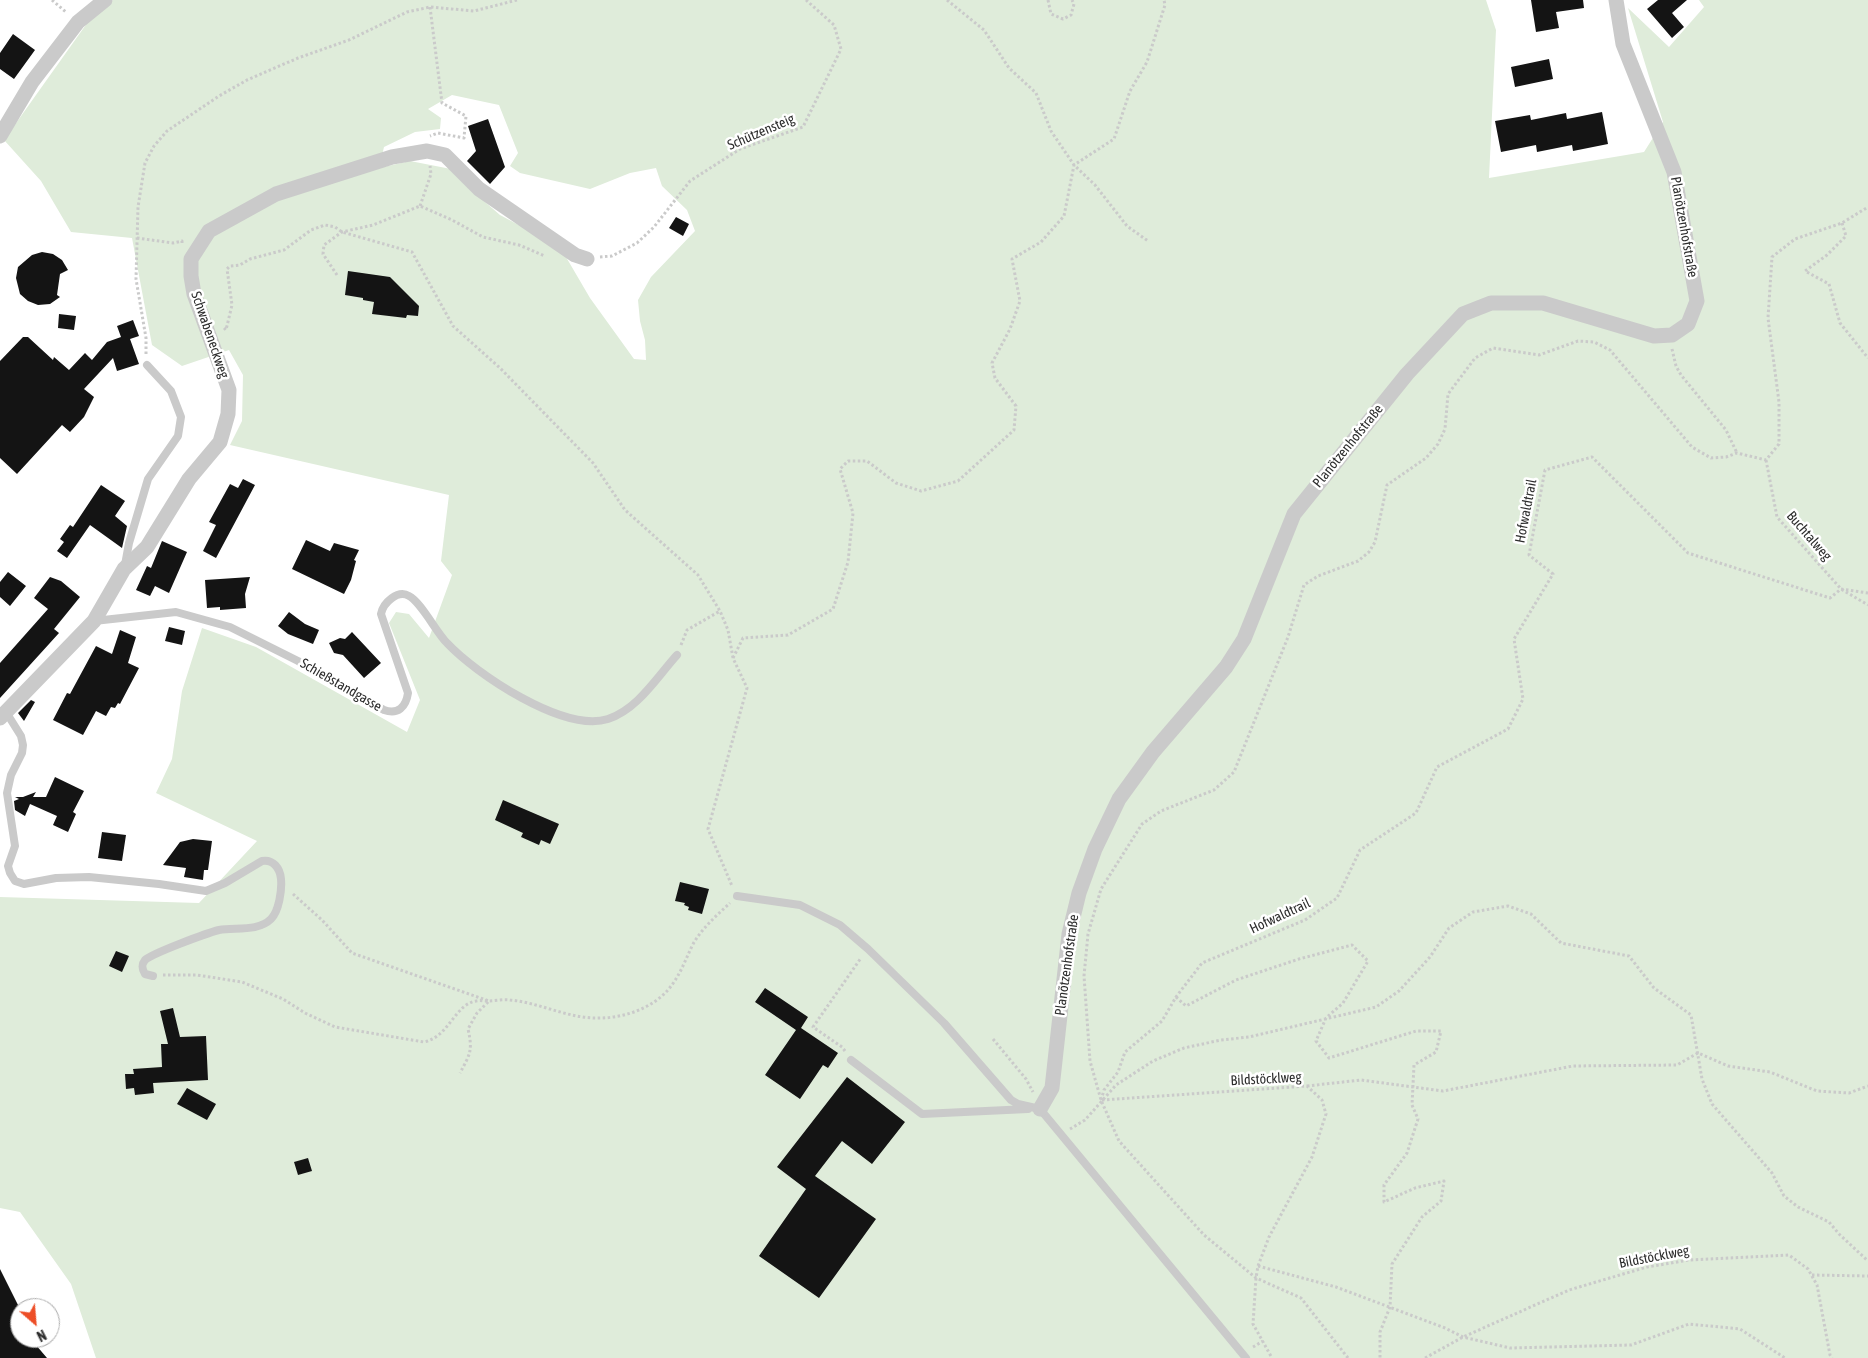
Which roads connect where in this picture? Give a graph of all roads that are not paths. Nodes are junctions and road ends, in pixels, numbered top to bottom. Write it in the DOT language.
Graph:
graph roads {
  1 [pos="105,0"];
  2 [pos="1616,0"];
  3 [pos="0,136"];
  4 [pos="587,258"];
  5 [pos="147,365"];
  6 [pos="124,569"];
  7 [pos="94,621"];
  8 [pos="677,655"];
  9 [pos="3,715"];
  10 [pos="737,896"];
  11 [pos="153,976"];
  12 [pos="851,1060"];
  13 [pos="1040,1109"];
  14 [pos="1246,1358"];
  1 -- 3 [label="street"];
  2 -- 13 [label="street, Planötzenhofstraße"];
  4 -- 6 [label="street, Schwabeneckweg"];
  5 -- 6 [label="lane"];
  6 -- 7 [label="street, Schwabeneckweg"];
  7 -- 8 [label="lane, Schießstandgasse"];
  7 -- 9 [label="street"];
  9 -- 11 [label="lane"];
  10 -- 13 [label="lane"];
  12 -- 13 [label="lane"];
  13 -- 14 [label="lane"];
}
